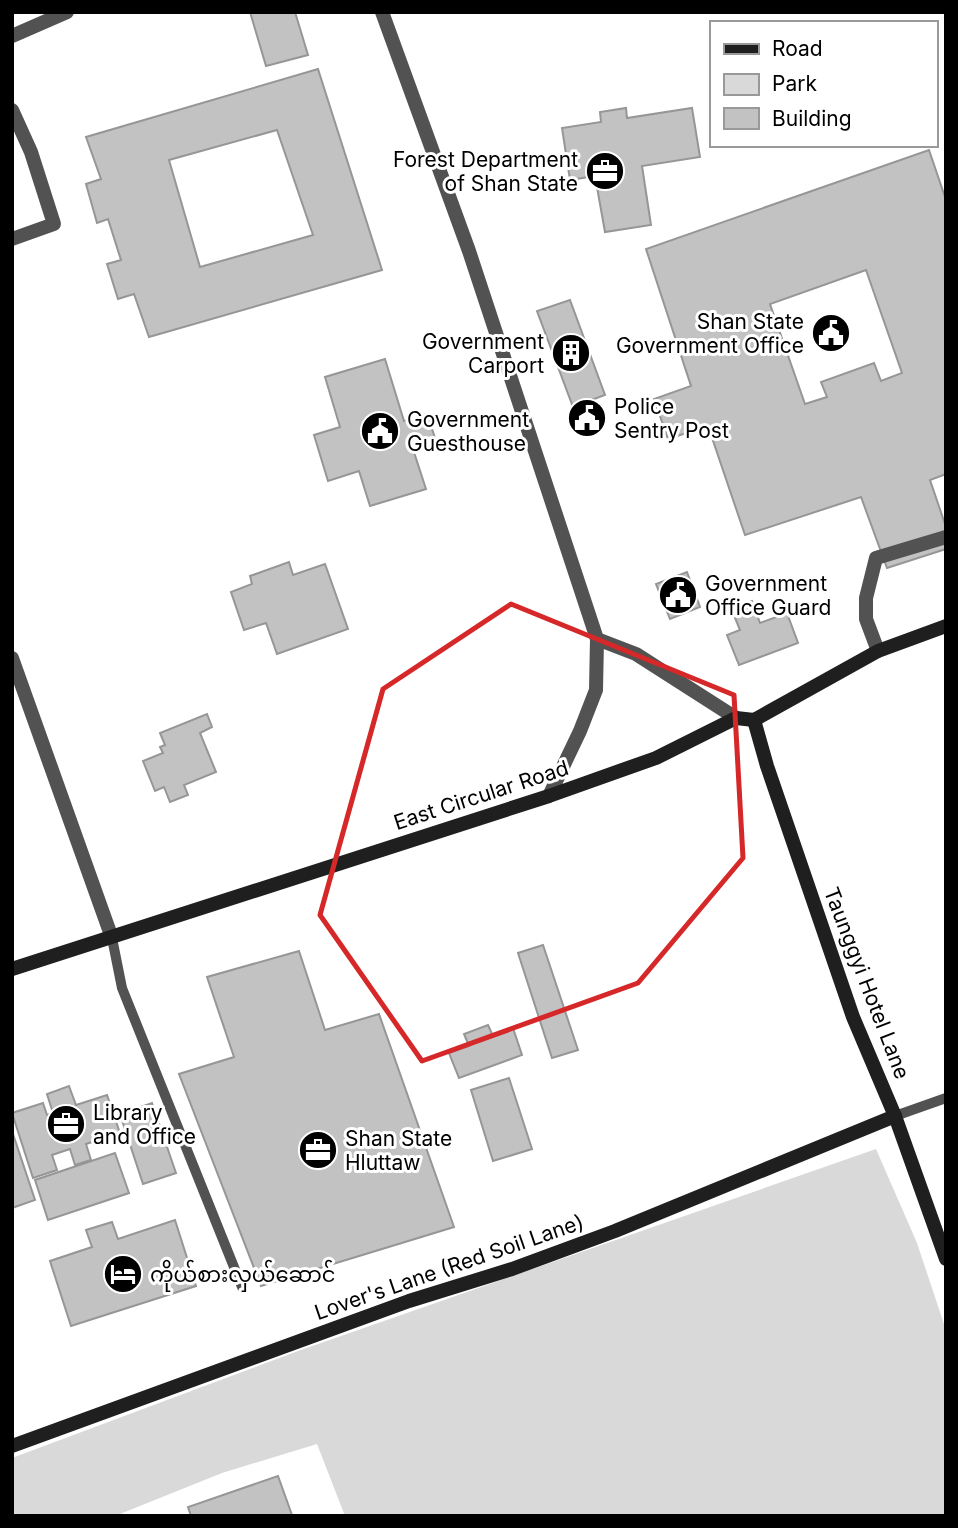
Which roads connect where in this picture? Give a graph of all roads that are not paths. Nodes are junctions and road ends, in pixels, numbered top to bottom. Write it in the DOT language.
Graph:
graph roads {
  1 [pos="67,12"];
  2 [pos="382,12"];
  3 [pos="12,36"];
  4 [pos="12,110"];
  5 [pos="12,239"];
  6 [pos="946,537"];
  7 [pos="946,626"];
  8 [pos="597,639"];
  9 [pos="878,651"];
  10 [pos="12,658"];
  11 [pos="736,718"];
  12 [pos="754,720"];
  13 [pos="549,796"];
  14 [pos="113,938"];
  15 [pos="12,969"];
  16 [pos="946,1098"];
  17 [pos="895,1116"];
  18 [pos="946,1259"];
  19 [pos="242,1287"];
  20 [pos="12,1446"];
  1 -- 3 [label="street"];
  2 -- 8 [label="street"];
  4 -- 5 [label="street"];
  6 -- 9 [label="street"];
  7 -- 9 [label="street"];
  8 -- 11 [label="street"];
  8 -- 13 [label="street"];
  9 -- 12 [label="street"];
  10 -- 14 [label="street"];
  11 -- 12 [label="street"];
  11 -- 13 [label="street, East Circular Road"];
  12 -- 17 [label="street, Taunggyi Hotel Lane"];
  13 -- 14 [label="street, East Circular Road"];
  14 -- 15 [label="street, East Circular Road"];
  14 -- 19 [label="lane"];
  16 -- 17 [label="lane"];
  17 -- 18 [label="street, Taunggyi Hotel Lane"];
  17 -- 20 [label="street, Lover's Lane (Red Soil Lane)"];
}
